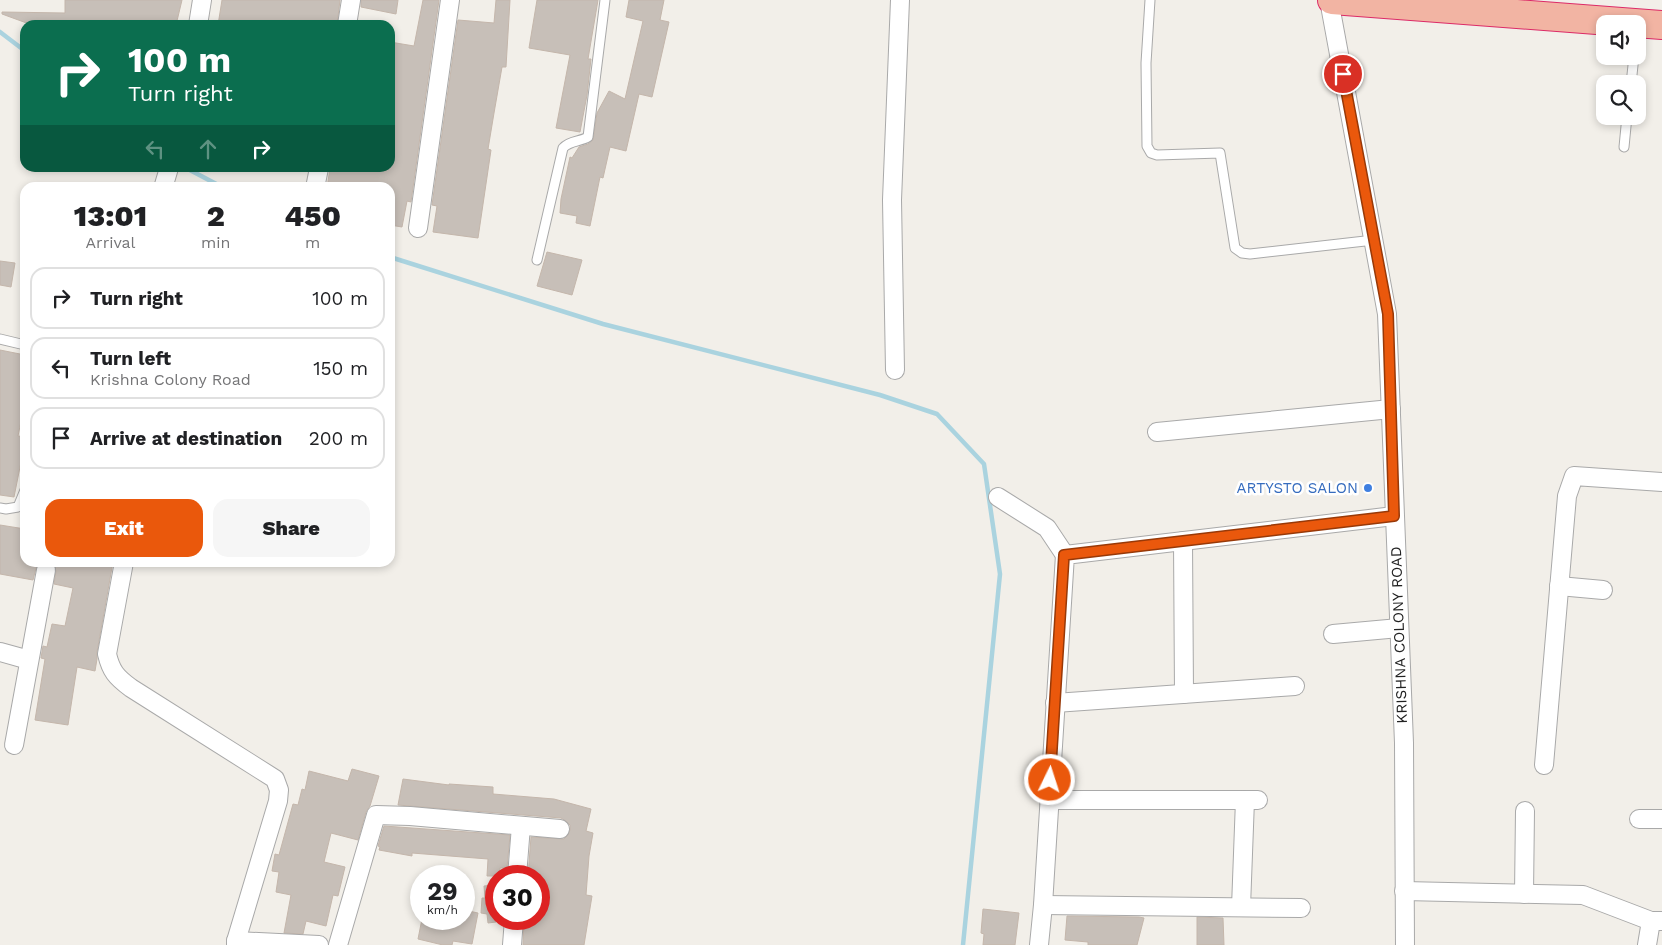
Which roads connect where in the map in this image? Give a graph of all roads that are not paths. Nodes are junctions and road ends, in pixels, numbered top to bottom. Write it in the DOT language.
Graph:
graph roads {
  1 [pos="202,0"];
  2 [pos="351,0"];
  3 [pos="450,0"];
  4 [pos="605,0"];
  5 [pos="900,0"];
  6 [pos="1150,0"];
  7 [pos="1331,0"];
  8 [pos="199,20"];
  9 [pos="348,20"];
  10 [pos="1596,22"];
  11 [pos="1626,125"];
  12 [pos="1624,147"];
  13 [pos="418,228"];
  14 [pos="1374,240"];
  15 [pos="537,260"];
  16 [pos="0,339"];
  17 [pos="20,344"];
  18 [pos="895,370"];
  19 [pos="1391,409"];
  20 [pos="1157,432"];
  21 [pos="1662,482"];
  22 [pos="998,498"];
  23 [pos="20,502"];
  24 [pos="0,508"];
  25 [pos="1394,516"];
  26 [pos="1183,541"];
  27 [pos="1064,555"];
  28 [pos="123,567"];
  29 [pos="46,570"];
  30 [pos="1559,586"];
  31 [pos="1604,590"];
  32 [pos="1399,628"];
  33 [pos="1333,634"];
  34 [pos="0,652"];
  35 [pos="29,660"];
  36 [pos="1295,686"];
  37 [pos="1184,694"];
  38 [pos="1055,703"];
  39 [pos="14,745"];
  40 [pos="1544,765"];
  41 [pos="1049,800"];
  42 [pos="1525,811"];
  43 [pos="1640,819"];
  44 [pos="1662,819"];
  45 [pos="521,826"];
  46 [pos="560,829"];
  47 [pos="518,865"];
  48 [pos="1404,891"];
  49 [pos="1524,894"];
  50 [pos="1044,905"];
  51 [pos="1241,907"];
  52 [pos="1301,908"];
  53 [pos="1656,921"];
  54 [pos="513,930"];
  55 [pos="236,943"];
  56 [pos="318,945"];
  57 [pos="338,945"];
  58 [pos="512,945"];
  59 [pos="1039,945"];
  60 [pos="1405,945"];
  61 [pos="1647,945"];
  1 -- 8 [label="street"];
  2 -- 9 [label="street"];
  3 -- 13 [label="street"];
  4 -- 15 [label="lane"];
  5 -- 18 [label="street"];
  6 -- 14 [label="lane"];
  7 -- 10 [label="highway"];
  7 -- 14 [label="street, KRISHNA COLONY ROAD"];
  11 -- 12 [label="lane"];
  14 -- 19 [label="street, KRISHNA COLONY ROAD"];
  16 -- 17 [label="lane"];
  19 -- 20 [label="street"];
  19 -- 25 [label="street, KRISHNA COLONY ROAD"];
  21 -- 30 [label="street"];
  22 -- 27 [label="street"];
  23 -- 24 [label="lane"];
  25 -- 26 [label="street"];
  25 -- 32 [label="street, KRISHNA COLONY ROAD"];
  26 -- 27 [label="street"];
  26 -- 37 [label="street"];
  27 -- 38 [label="street"];
  28 -- 55 [label="street"];
  29 -- 35 [label="street"];
  30 -- 31 [label="street"];
  30 -- 40 [label="street"];
  32 -- 33 [label="street"];
  32 -- 48 [label="street, KRISHNA COLONY ROAD"];
  34 -- 35 [label="street"];
  35 -- 39 [label="street"];
  36 -- 37 [label="street"];
  37 -- 38 [label="street"];
  38 -- 41 [label="street"];
  41 -- 50 [label="street"];
  41 -- 51 [label="street"];
  42 -- 49 [label="street"];
  43 -- 44 [label="street"];
  45 -- 46 [label="street"];
  45 -- 47 [label="street"];
  45 -- 57 [label="street"];
  48 -- 49 [label="street"];
  48 -- 60 [label="street, KRISHNA COLONY ROAD"];
  49 -- 53 [label="street"];
  50 -- 51 [label="street"];
  50 -- 59 [label="street"];
  51 -- 52 [label="street"];
  53 -- 61 [label="street"];
  54 -- 58 [label="street"];
  55 -- 56 [label="street"];
}
